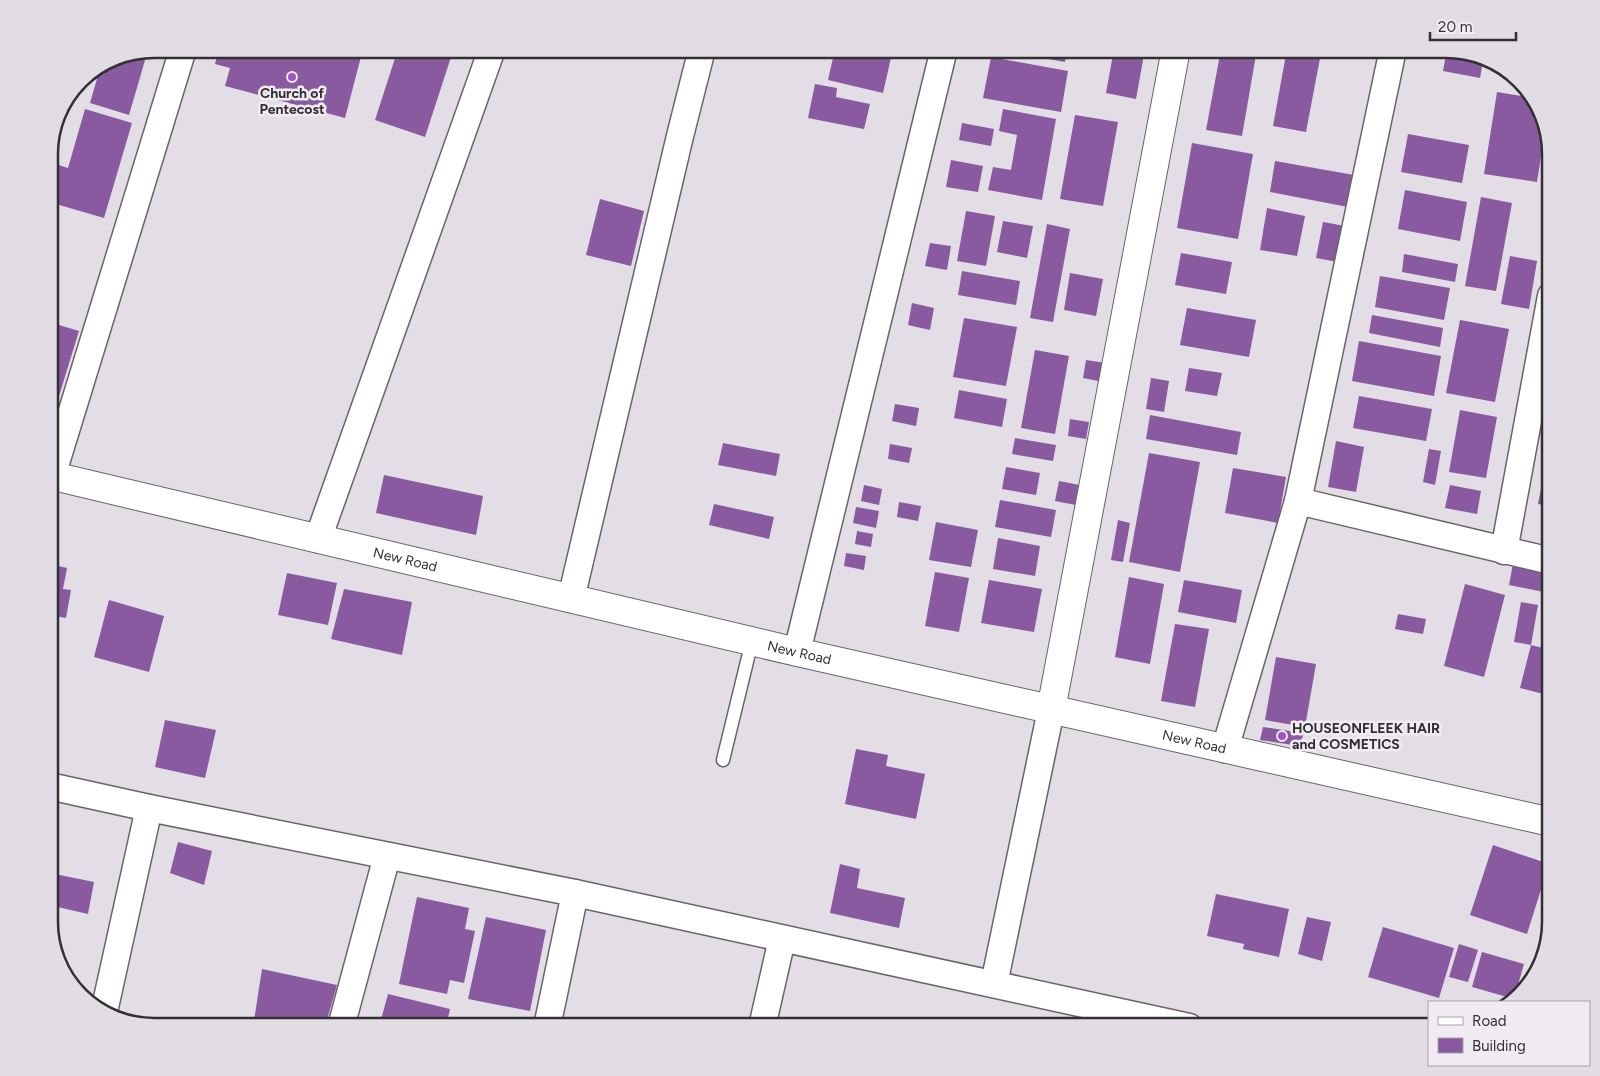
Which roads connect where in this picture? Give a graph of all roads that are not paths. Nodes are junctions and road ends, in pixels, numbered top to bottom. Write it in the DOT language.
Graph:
graph roads {
  1 [pos="180,58"];
  2 [pos="489,58"];
  3 [pos="700,58"];
  4 [pos="942,58"];
  5 [pos="1174,58"];
  6 [pos="1391,58"];
  7 [pos="1542,345"];
  8 [pos="58,453"];
  9 [pos="58,478"];
  10 [pos="1298,501"];
  11 [pos="318,539"];
  12 [pos="1504,550"];
  13 [pos="1542,560"];
  14 [pos="571,599"];
  15 [pos="752,642"];
  16 [pos="797,652"];
  17 [pos="1051,710"];
  18 [pos="1225,749"];
  19 [pos="723,760"];
  20 [pos="58,788"];
  21 [pos="149,808"];
  22 [pos="1542,820"];
  23 [pos="386,856"];
  24 [pos="575,893"];
  25 [pos="782,939"];
  26 [pos="994,984"];
  27 [pos="105,1005"];
  28 [pos="343,1018"];
  29 [pos="549,1018"];
  30 [pos="764,1018"];
  31 [pos="1148,1018"];
  1 -- 8 [label="street"];
  2 -- 11 [label="street"];
  3 -- 14 [label="street"];
  4 -- 16 [label="street"];
  5 -- 17 [label="street"];
  6 -- 10 [label="street"];
  7 -- 12 [label="street"];
  9 -- 11 [label="street, New Road"];
  10 -- 12 [label="street"];
  10 -- 18 [label="street"];
  11 -- 14 [label="street, New Road"];
  12 -- 13 [label="street"];
  14 -- 15 [label="street, New Road"];
  15 -- 16 [label="street, New Road"];
  15 -- 19 [label="lane"];
  16 -- 17 [label="street, New Road"];
  17 -- 18 [label="street, New Road"];
  17 -- 26 [label="street"];
  18 -- 22 [label="street, New Road"];
  20 -- 21 [label="street"];
  21 -- 23 [label="street"];
  21 -- 27 [label="street"];
  23 -- 24 [label="street"];
  23 -- 28 [label="street"];
  24 -- 25 [label="street"];
  24 -- 29 [label="street"];
  25 -- 26 [label="street"];
  25 -- 30 [label="street"];
  26 -- 31 [label="street"];
}
